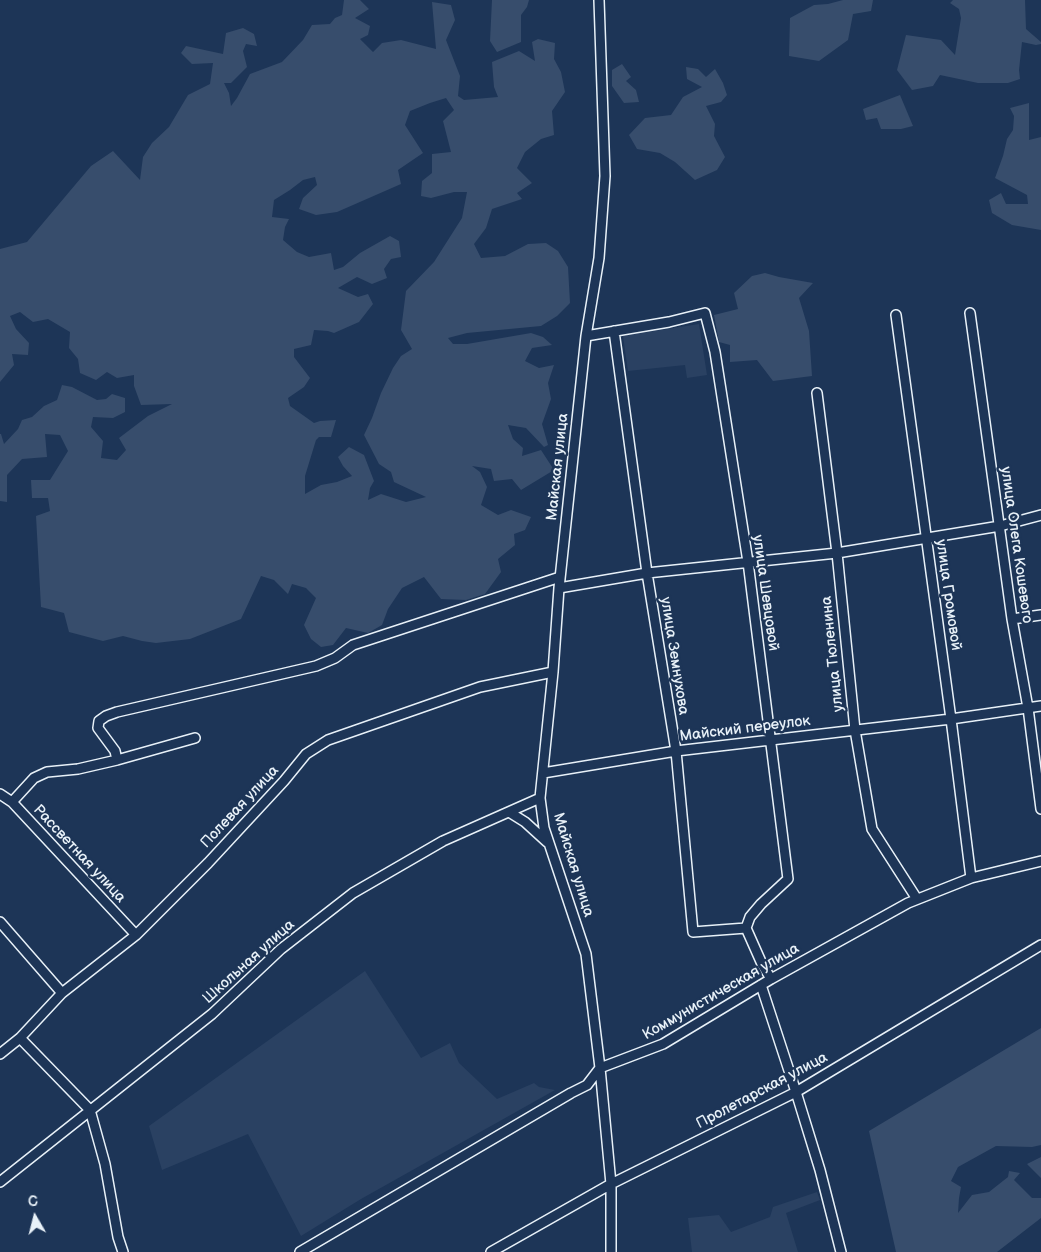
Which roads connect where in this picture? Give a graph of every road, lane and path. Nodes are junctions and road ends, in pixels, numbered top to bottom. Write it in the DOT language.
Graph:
graph roads {
  1 [pos="599,0"];
  2 [pos="970,313"];
  3 [pos="896,315"];
  4 [pos="614,332"];
  5 [pos="586,336"];
  6 [pos="816,393"];
  7 [pos="1041,515"];
  8 [pos="1000,526"];
  9 [pos="926,539"];
  10 [pos="836,553"];
  11 [pos="748,562"];
  12 [pos="647,573"];
  13 [pos="560,577"];
  14 [pos="559,588"];
  15 [pos="1041,615"];
  16 [pos="1012,619"];
  17 [pos="553,672"];
  18 [pos="1041,706"];
  19 [pos="1028,708"];
  20 [pos="951,719"];
  21 [pos="855,730"];
  22 [pos="196,738"];
  23 [pos="771,740"];
  24 [pos="676,751"];
  25 [pos="117,760"];
  26 [pos="543,774"];
  27 [pos="0,794"];
  28 [pos="540,798"];
  29 [pos="12,802"];
  30 [pos="1041,809"];
  31 [pos="509,812"];
  32 [pos="549,844"];
  33 [pos="1041,861"];
  34 [pos="971,878"];
  35 [pos="917,899"];
  36 [pos="0,922"];
  37 [pos="746,928"];
  38 [pos="136,935"];
  39 [pos="1041,945"];
  40 [pos="771,979"];
  41 [pos="761,985"];
  42 [pos="62,993"];
  43 [pos="20,1038"];
  44 [pos="0,1054"];
  45 [pos="600,1068"];
  46 [pos="796,1092"];
  47 [pos="90,1110"];
  48 [pos="0,1182"];
  49 [pos="611,1184"];
  50 [pos="123,1252"];
  51 [pos="300,1252"];
  52 [pos="491,1252"];
  53 [pos="612,1252"];
  54 [pos="841,1252"];
  1 -- 5 [label="street, Майская улица"];
  2 -- 8 [label="street, улица Олега Кошевого"];
  3 -- 9 [label="street, улица Громовой"];
  4 -- 5 [label="street"];
  4 -- 11 [label="street, улица Шевцовой"];
  4 -- 12 [label="street, улица Земнухова"];
  5 -- 13 [label="street, Майская улица"];
  6 -- 10 [label="street, улица Тюленина"];
  7 -- 8 [label="street"];
  8 -- 9 [label="street"];
  8 -- 16 [label="street, улица Олега Кошевого"];
  9 -- 10 [label="street"];
  9 -- 20 [label="street, улица Громовой"];
  10 -- 11 [label="street"];
  10 -- 21 [label="street, улица Тюленина"];
  11 -- 12 [label="street"];
  11 -- 23 [label="street, улица Шевцовой"];
  12 -- 14 [label="street"];
  12 -- 24 [label="street, улица Земнухова"];
  13 -- 14 [label="street, Майская улица"];
  13 -- 25 [label="street"];
  14 -- 17 [label="street, Майская улица"];
  15 -- 16 [label="street"];
  16 -- 19 [label="street, улица Олега Кошевого"];
  17 -- 26 [label="street, Майская улица"];
  17 -- 38 [label="street, Полевая улица"];
  18 -- 19 [label="street, Майский переулок"];
  19 -- 20 [label="street, Майский переулок"];
  19 -- 30 [label="street, улица Олега Кошевого"];
  20 -- 21 [label="street, Майский переулок"];
  20 -- 34 [label="street, улица Громовой"];
  21 -- 23 [label="street, Майский переулок"];
  21 -- 35 [label="street, улица Тюленина"];
  22 -- 25 [label="street"];
  23 -- 24 [label="street, Майский переулок"];
  23 -- 37 [label="street, улица Шевцовой"];
  24 -- 26 [label="street, Майский переулок"];
  24 -- 37 [label="street, улица Земнухова"];
  25 -- 29 [label="street"];
  26 -- 28 [label="street, Майская улица"];
  27 -- 29 [label="street, Рассветная улица"];
  28 -- 31 [label="street, Школьная улица"];
  28 -- 32 [label="street, Майская улица"];
  29 -- 38 [label="street, Рассветная улица"];
  31 -- 32 [label="street"];
  31 -- 47 [label="street, Школьная улица"];
  32 -- 45 [label="street, Майская улица"];
  33 -- 34 [label="street, Коммунистическая улица"];
  34 -- 35 [label="street, Коммунистическая улица"];
  35 -- 40 [label="street, Коммунистическая улица"];
  36 -- 42 [label="street"];
  37 -- 40 [label="street"];
  38 -- 42 [label="street, Полевая улица"];
  39 -- 46 [label="street, Пролетарская улица"];
  40 -- 41 [label="street, Коммунистическая улица"];
  41 -- 45 [label="street, Коммунистическая улица"];
  41 -- 46 [label="street"];
  42 -- 43 [label="street, Полевая улица"];
  43 -- 44 [label="street, Полевая улица"];
  43 -- 47 [label="street"];
  45 -- 49 [label="street, Майская улица"];
  45 -- 51 [label="street, Коммунистическая улица"];
  46 -- 49 [label="street, Пролетарская улица"];
  46 -- 54 [label="street"];
  47 -- 48 [label="street, Школьная улица"];
  47 -- 50 [label="street"];
  49 -- 52 [label="street, Пролетарская улица"];
  49 -- 53 [label="street, Майская улица"];
}
